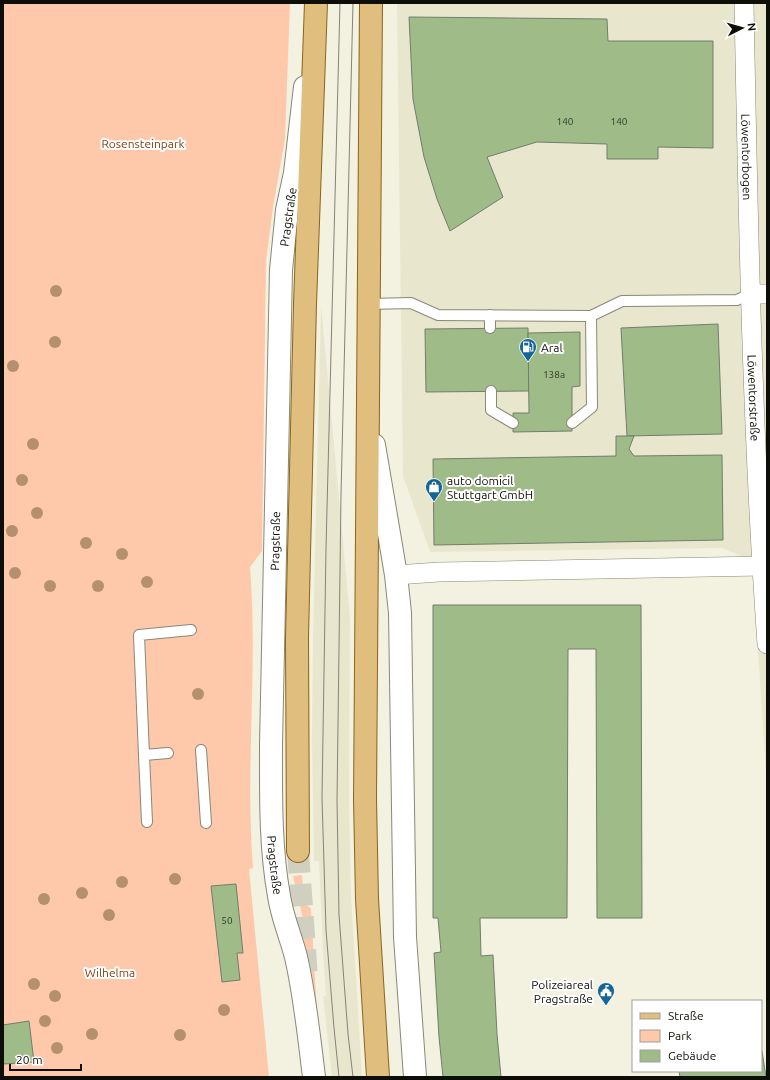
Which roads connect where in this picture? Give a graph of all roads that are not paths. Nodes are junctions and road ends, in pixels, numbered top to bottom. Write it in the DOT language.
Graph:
graph roads {
  1 [pos="316,3"];
  2 [pos="371,3"];
  3 [pos="744,3"];
  4 [pos="759,294"];
  5 [pos="368,304"];
  6 [pos="490,315"];
  7 [pos="591,316"];
  8 [pos="490,328"];
  9 [pos="491,391"];
  10 [pos="367,403"];
  11 [pos="513,423"];
  12 [pos="572,423"];
  13 [pos="762,566"];
  14 [pos="396,575"];
  15 [pos="191,630"];
  16 [pos="767,644"];
  17 [pos="201,750"];
  18 [pos="168,753"];
  19 [pos="144,755"];
  20 [pos="147,822"];
  21 [pos="206,823"];
  22 [pos="298,851"];
  23 [pos="314,1077"];
  24 [pos="378,1077"];
  25 [pos="415,1077"];
  1 -- 22 [label="main road"];
  1 -- 23 [label="main road, Pragstraße"];
  2 -- 5 [label="main road"];
  3 -- 4 [label="street, Löwentorbogen"];
  4 -- 7 [label="lane"];
  4 -- 13 [label="street, Löwentorstraße"];
  5 -- 6 [label="lane"];
  5 -- 10 [label="main road"];
  6 -- 7 [label="lane"];
  6 -- 8 [label="lane"];
  7 -- 12 [label="lane"];
  9 -- 11 [label="lane"];
  10 -- 14 [label="main road"];
  10 -- 24 [label="main road"];
  13 -- 14 [label="street"];
  13 -- 16 [label="street, Löwentorstraße"];
  14 -- 25 [label="main road"];
  15 -- 19 [label="lane"];
  17 -- 21 [label="lane"];
  18 -- 19 [label="lane"];
  19 -- 20 [label="lane"];
}
